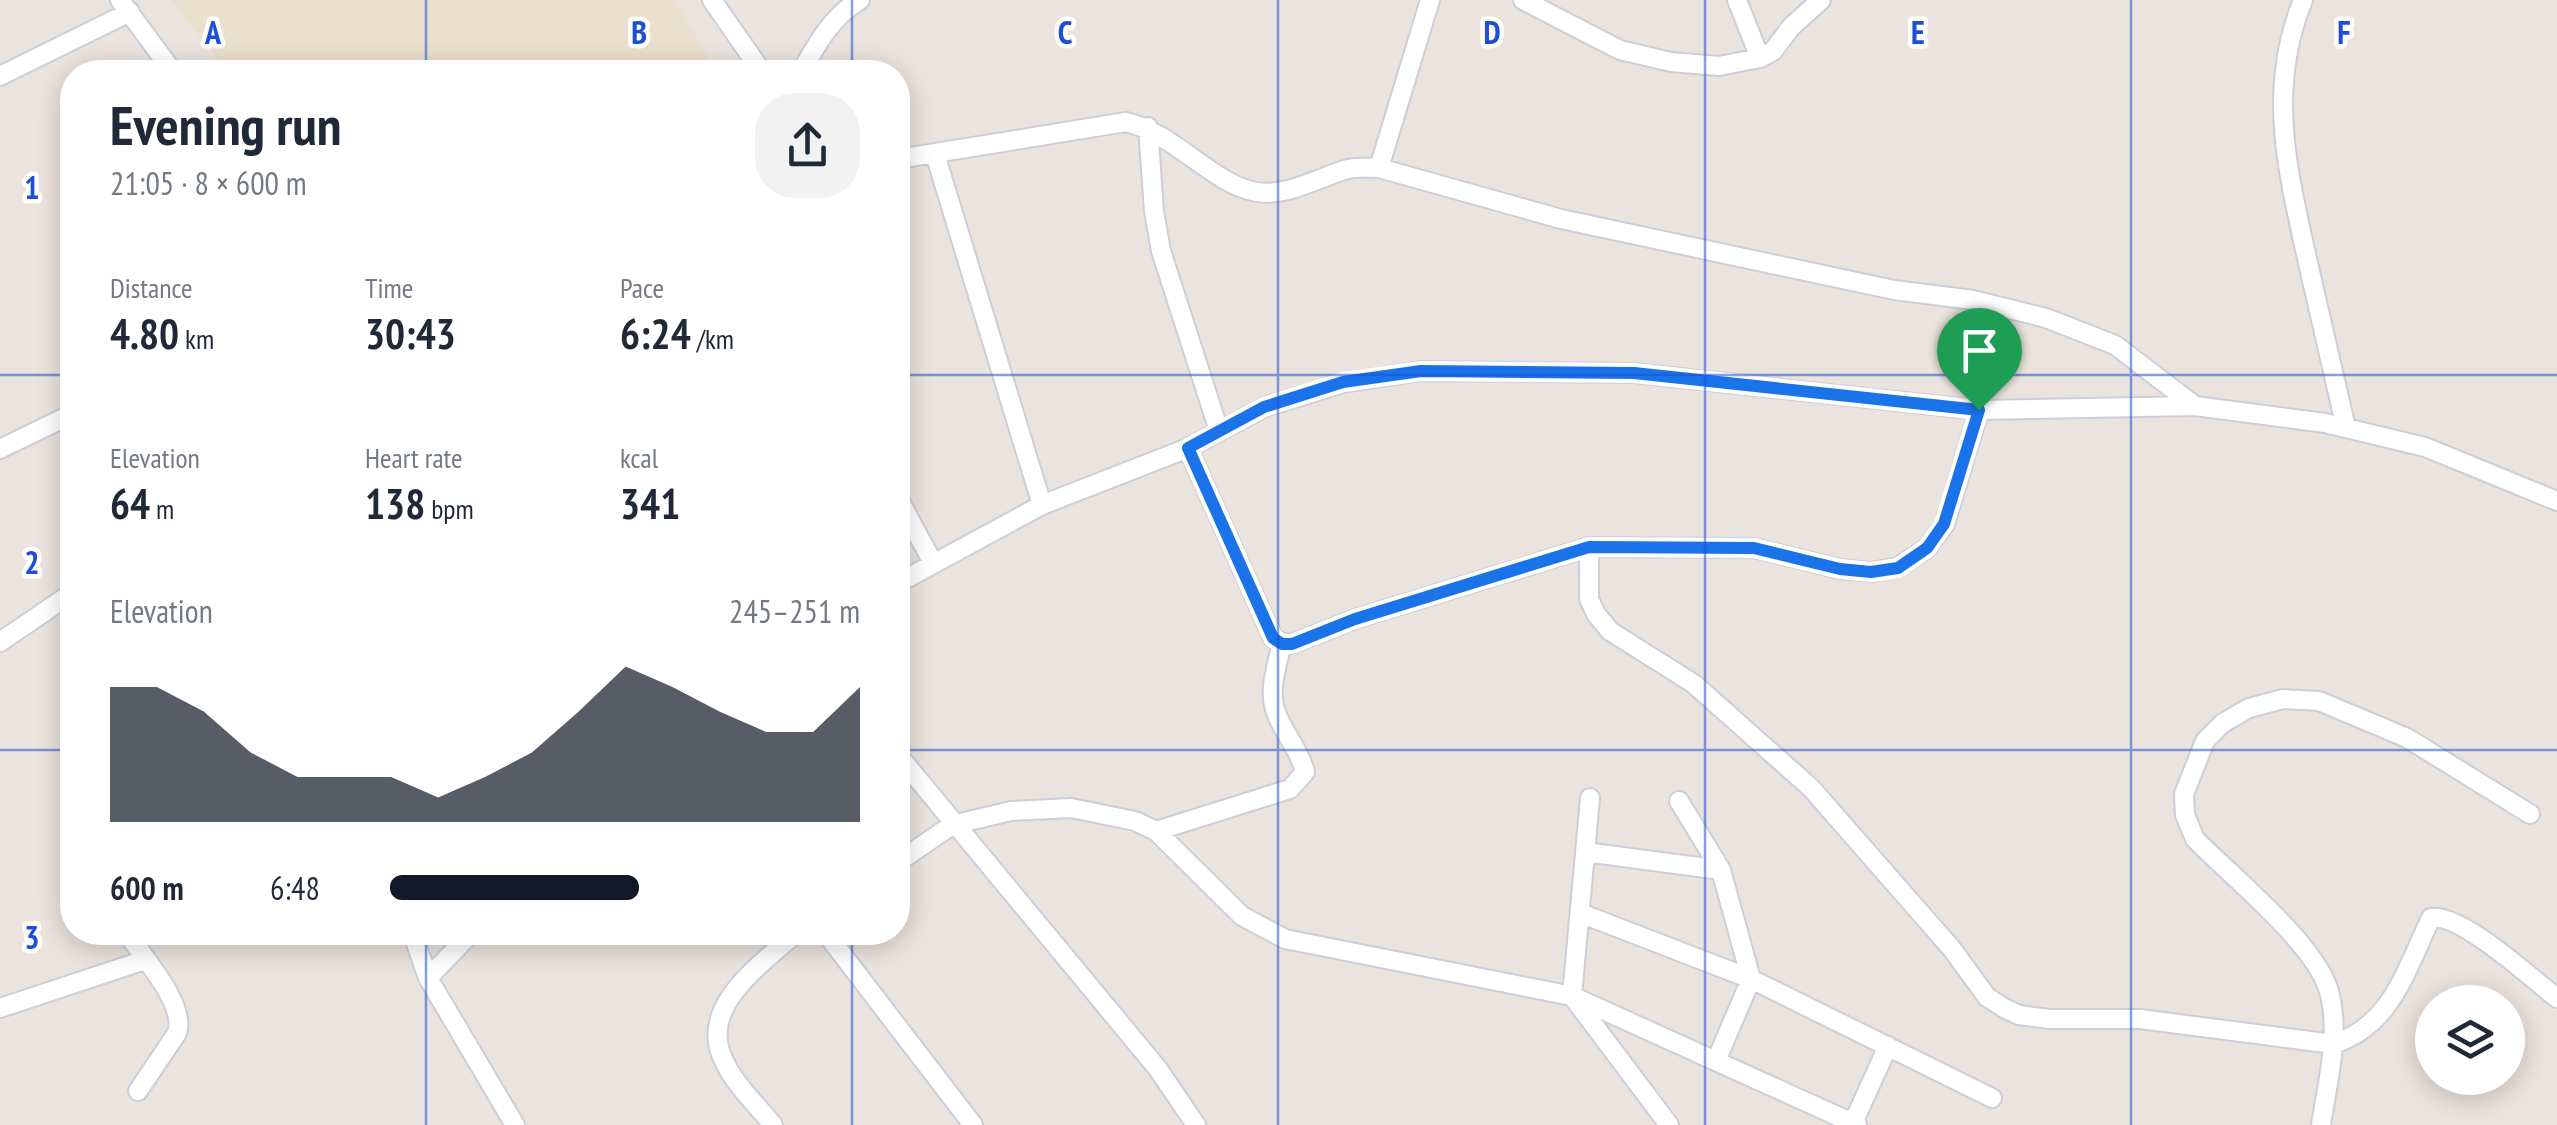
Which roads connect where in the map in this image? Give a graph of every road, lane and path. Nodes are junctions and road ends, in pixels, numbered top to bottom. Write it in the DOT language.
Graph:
graph roads {
  1 [pos="712,0"];
  2 [pos="860,0"];
  3 [pos="1430,0"];
  4 [pos="1523,0"];
  5 [pos="1737,0"];
  6 [pos="1821,0"];
  7 [pos="2302,0"];
  8 [pos="125,6"];
  9 [pos="1543,6"];
  10 [pos="1760,58"];
  11 [pos="164,60"];
  12 [pos="754,60"];
  13 [pos="808,60"];
  14 [pos="0,76"];
  15 [pos="1148,127"];
  16 [pos="934,154"];
  17 [pos="910,157"];
  18 [pos="1379,168"];
  19 [pos="2194,406"];
  20 [pos="1979,410"];
  21 [pos="60,422"];
  22 [pos="2346,428"];
  23 [pos="1219,431"];
  24 [pos="0,448"];
  25 [pos="1188,448"];
  26 [pos="2557,501"];
  27 [pos="1042,505"];
  28 [pos="910,521"];
  29 [pos="1589,547"];
  30 [pos="932,562"];
  31 [pos="910,576"];
  32 [pos="60,601"];
  33 [pos="0,642"];
  34 [pos="1282,644"];
  35 [pos="910,771"];
  36 [pos="1590,798"];
  37 [pos="1679,800"];
  38 [pos="2530,814"];
  39 [pos="952,825"];
  40 [pos="1156,831"];
  41 [pos="1585,852"];
  42 [pos="910,854"];
  43 [pos="1722,870"];
  44 [pos="1580,913"];
  45 [pos="135,945"];
  46 [pos="417,945"];
  47 [pos="460,945"];
  48 [pos="783,945"];
  49 [pos="836,945"];
  50 [pos="145,960"];
  51 [pos="428,978"];
  52 [pos="1751,979"];
  53 [pos="1572,996"];
  54 [pos="2557,998"];
  55 [pos="0,1008"];
  56 [pos="2333,1044"];
  57 [pos="1888,1046"];
  58 [pos="1716,1061"];
  59 [pos="138,1090"];
  60 [pos="1992,1098"];
  61 [pos="1856,1124"];
  62 [pos="515,1125"];
  63 [pos="772,1125"];
  64 [pos="973,1125"];
  65 [pos="1196,1125"];
  66 [pos="1669,1125"];
  67 [pos="2321,1125"];
  1 -- 12 [label="street"];
  2 -- 13 [label="street"];
  3 -- 18 [label="street"];
  4 -- 9 [label="street"];
  5 -- 10 [label="street"];
  6 -- 10 [label="street"];
  7 -- 22 [label="street"];
  8 -- 11 [label="street"];
  8 -- 14 [label="street"];
  9 -- 10 [label="street"];
  15 -- 16 [label="street"];
  15 -- 18 [label="street"];
  15 -- 23 [label="street"];
  16 -- 17 [label="street"];
  16 -- 27 [label="street"];
  18 -- 19 [label="street"];
  19 -- 20 [label="street"];
  19 -- 22 [label="street"];
  20 -- 23 [label="street"];
  20 -- 29 [label="street"];
  21 -- 24 [label="street"];
  22 -- 26 [label="street"];
  23 -- 25 [label="street"];
  25 -- 27 [label="street"];
  25 -- 34 [label="street"];
  27 -- 30 [label="street"];
  28 -- 30 [label="street"];
  29 -- 34 [label="street"];
  29 -- 56 [label="street"];
  30 -- 31 [label="street"];
  32 -- 33 [label="street"];
  34 -- 40 [label="street"];
  35 -- 39 [label="street"];
  36 -- 41 [label="street"];
  37 -- 43 [label="street"];
  38 -- 56 [label="street"];
  39 -- 40 [label="street"];
  39 -- 42 [label="street"];
  39 -- 65 [label="street"];
  40 -- 53 [label="street"];
  41 -- 43 [label="street"];
  41 -- 44 [label="street"];
  43 -- 52 [label="street"];
  44 -- 52 [label="street"];
  44 -- 53 [label="street"];
  45 -- 50 [label="street"];
  46 -- 51 [label="street"];
  47 -- 51 [label="street"];
  48 -- 63 [label="street"];
  49 -- 64 [label="street"];
  50 -- 55 [label="street"];
  50 -- 59 [label="street"];
  51 -- 62 [label="street"];
  52 -- 57 [label="street"];
  52 -- 58 [label="street"];
  53 -- 58 [label="street"];
  53 -- 66 [label="street"];
  54 -- 56 [label="street"];
  56 -- 67 [label="street"];
  57 -- 60 [label="street"];
  57 -- 61 [label="street"];
  58 -- 61 [label="street"];
}
